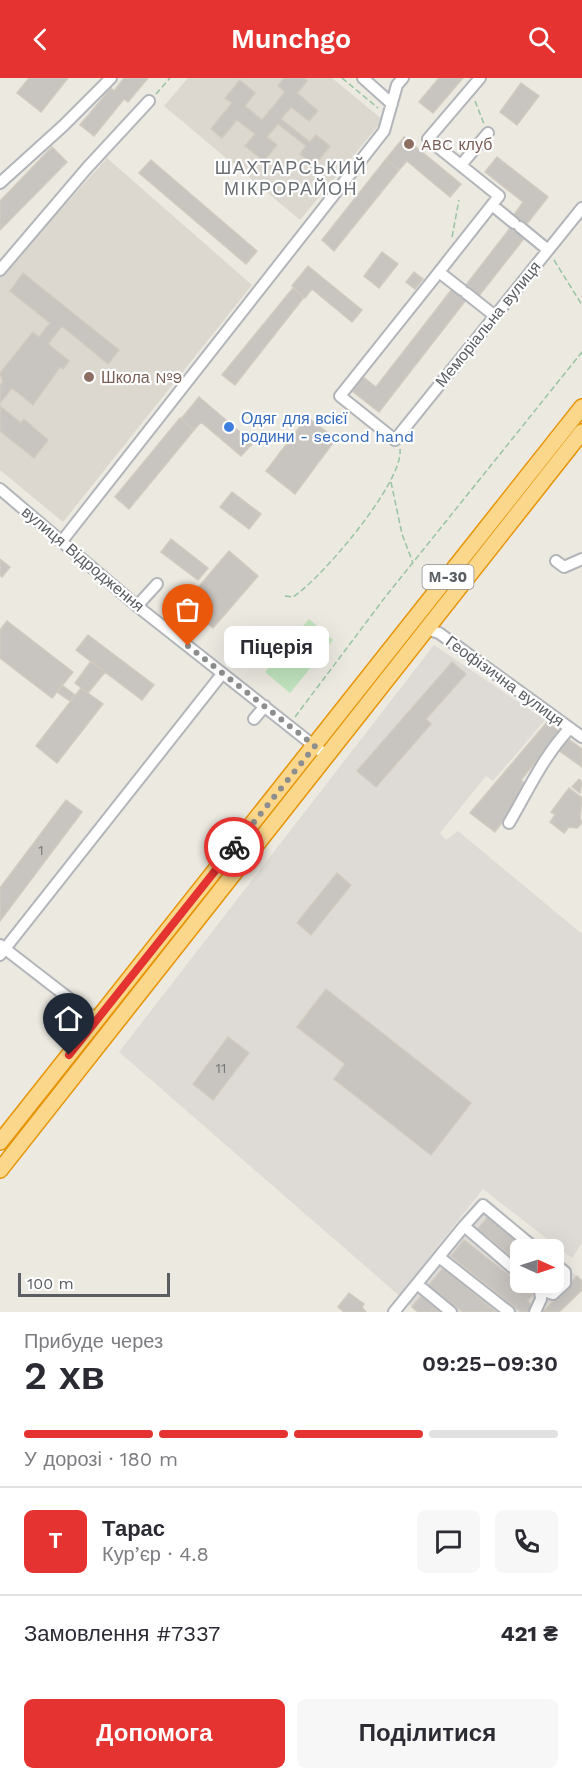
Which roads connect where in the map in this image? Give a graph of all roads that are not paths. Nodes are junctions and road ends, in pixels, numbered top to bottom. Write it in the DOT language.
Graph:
graph roads {
  1 [pos="111,78"];
  2 [pos="363,78"];
  3 [pos="403,78"];
  4 [pos="480,78"];
  5 [pos="149,101"];
  6 [pos="392,104"];
  7 [pos="488,133"];
  8 [pos="461,165"];
  9 [pos="0,183"];
  10 [pos="492,205"];
  11 [pos="582,207"];
  12 [pos="548,250"];
  13 [pos="0,270"];
  14 [pos="439,272"];
  15 [pos="495,316"];
  16 [pos="582,407"];
  17 [pos="582,432"];
  18 [pos="0,489"];
  19 [pos="62,541"];
  20 [pos="582,559"];
  21 [pos="556,561"];
  22 [pos="157,584"];
  23 [pos="137,606"];
  24 [pos="426,629"];
  25 [pos="222,674"];
  26 [pos="265,706"];
  27 [pos="254,719"];
  28 [pos="570,728"];
  29 [pos="582,737"];
  30 [pos="321,751"];
  31 [pos="509,823"];
  32 [pos="2,949"];
  33 [pos="97,1020"];
  34 [pos="0,1142"];
  35 [pos="0,1170"];
  36 [pos="464,1226"];
  37 [pos="524,1239"];
  38 [pos="439,1257"];
  39 [pos="510,1265"];
  40 [pos="417,1284"];
  41 [pos="540,1293"];
  42 [pos="394,1312"];
  43 [pos="451,1312"];
  44 [pos="509,1312"];
  45 [pos="535,1312"];
  1 -- 9 [label="street"];
  2 -- 6 [label="street"];
  3 -- 6 [label="street"];
  4 -- 8 [label="street"];
  5 -- 13 [label="street"];
  6 -- 19 [label="street"];
  7 -- 8 [label="street"];
  8 -- 10 [label="street"];
  10 -- 12 [label="street"];
  10 -- 14 [label="street"];
  11 -- 12 [label="street, Меморіальна вулиця"];
  12 -- 15 [label="street, Меморіальна вулиця"];
  14 -- 15 [label="street"];
  14 -- 15 [label="street, Меморіальна вулиця"];
  16 -- 30 [label="highway, М-30"];
  17 -- 24 [label="highway, М-30"];
  18 -- 19 [label="street, вулиця Відродження"];
  19 -- 23 [label="street, вулиця Відродження"];
  20 -- 21 [label="street"];
  22 -- 23 [label="street"];
  23 -- 25 [label="street, вулиця Відродження"];
  24 -- 28 [label="street, Геофізична вулиця"];
  24 -- 30 [label="highway, М-30"];
  25 -- 26 [label="street, вулиця Відродження"];
  25 -- 32 [label="street"];
  26 -- 27 [label="street"];
  26 -- 30 [label="street, вулиця Відродження"];
  28 -- 29 [label="street, Геофізична вулиця"];
  28 -- 31 [label="street"];
  30 -- 33 [label="highway, М-30"];
  30 -- 35 [label="highway, М-30"];
  32 -- 33 [label="street"];
  33 -- 34 [label="highway, М-30"];
  36 -- 37 [label="street"];
  36 -- 38 [label="street"];
  36 -- 39 [label="street"];
  38 -- 40 [label="street"];
  38 -- 44 [label="street"];
  40 -- 42 [label="street"];
  40 -- 43 [label="street"];
  41 -- 45 [label="street"];
}
